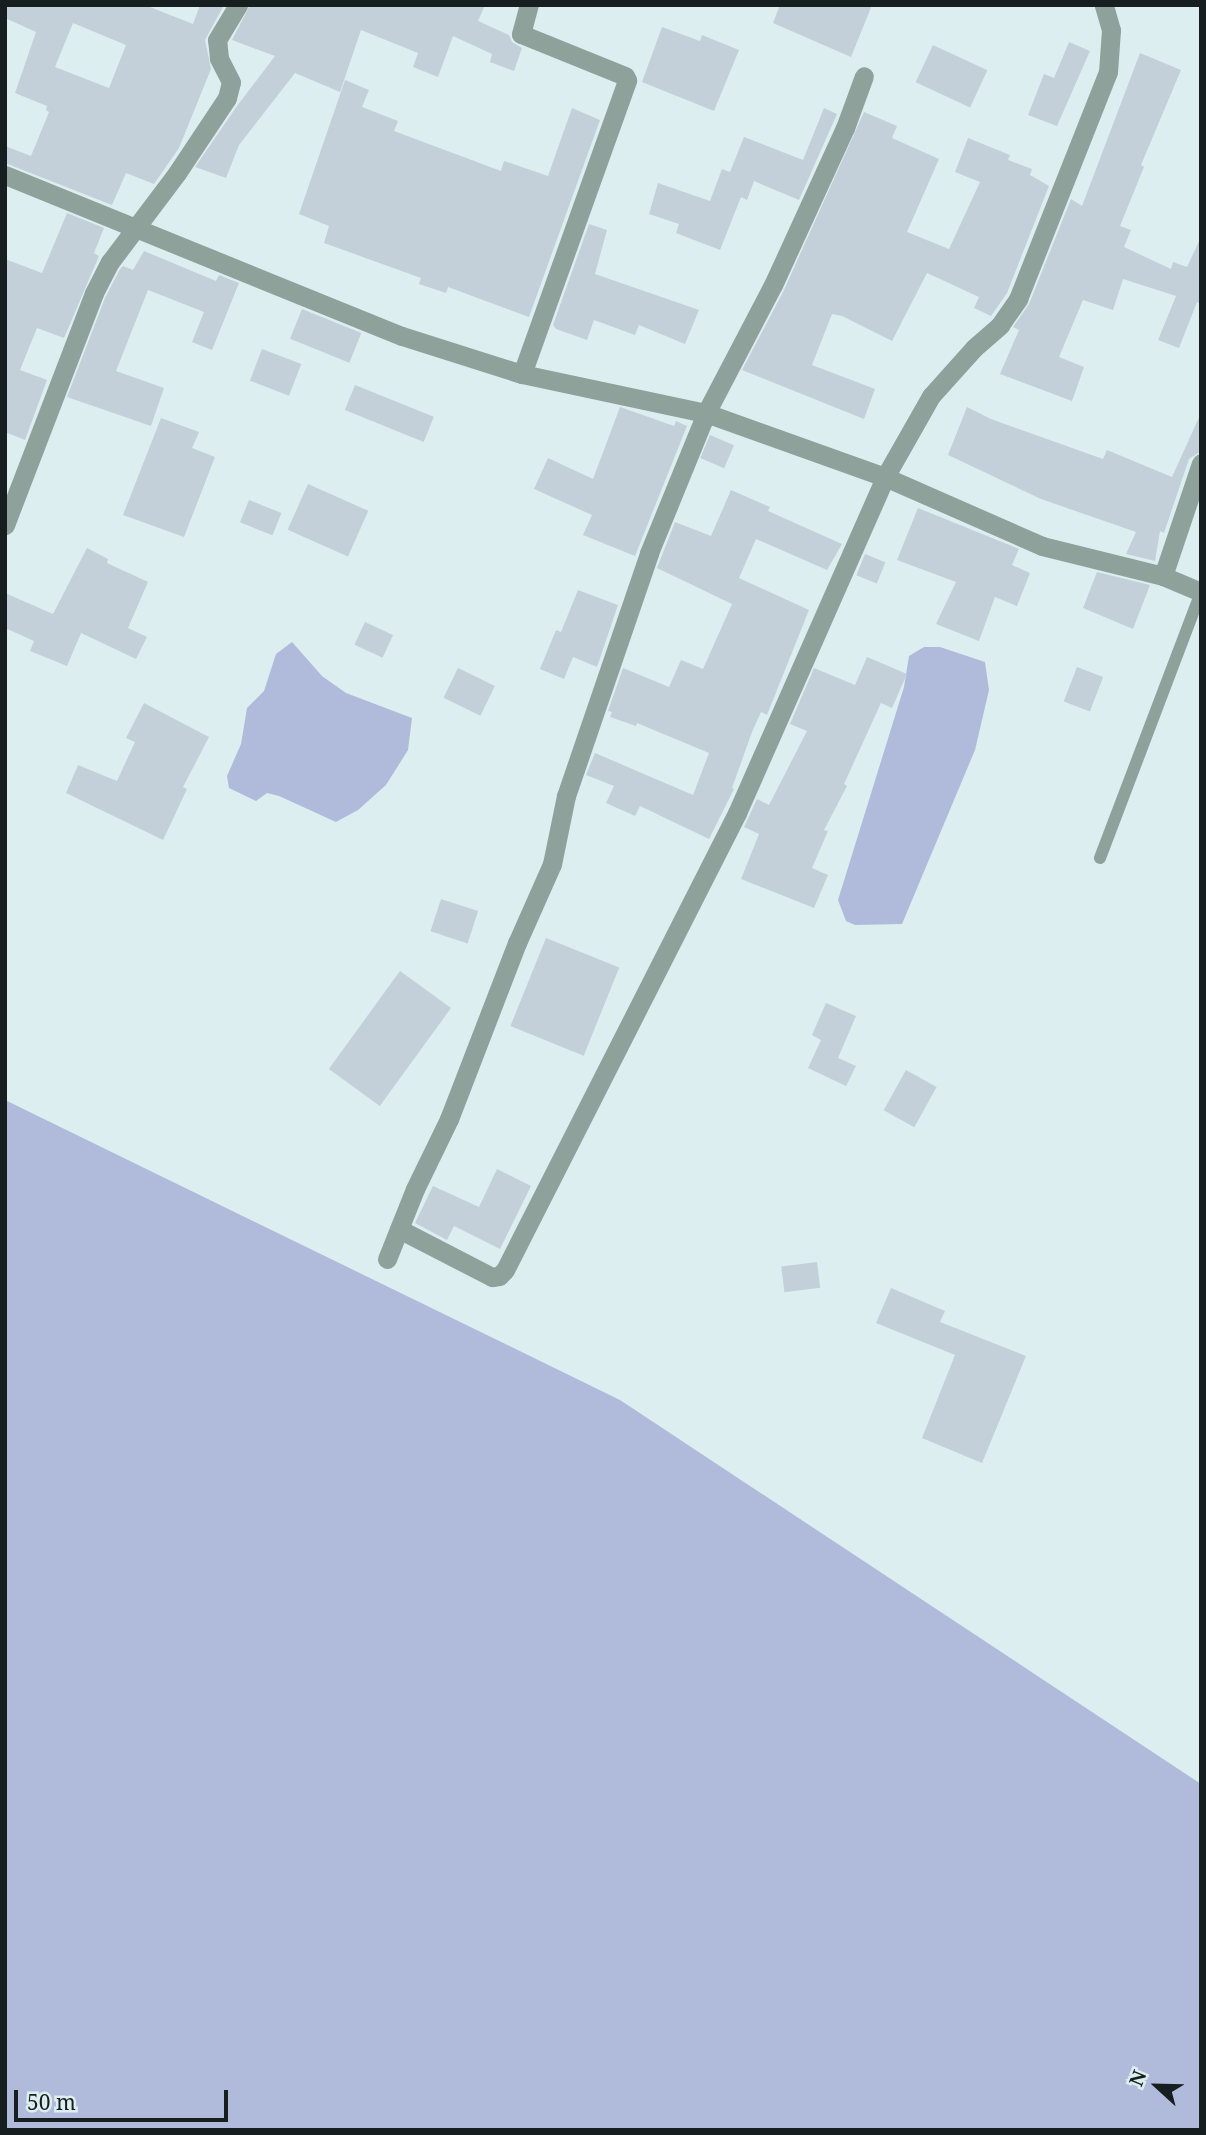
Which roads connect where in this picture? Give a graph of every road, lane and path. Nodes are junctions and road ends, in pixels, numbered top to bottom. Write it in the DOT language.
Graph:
graph roads {
  1 [pos="238,5"];
  2 [pos="529,5"];
  3 [pos="1104,5"];
  4 [pos="864,76"];
  5 [pos="5,174"];
  6 [pos="138,226"];
  7 [pos="522,374"];
  8 [pos="706,414"];
  9 [pos="1201,463"];
  10 [pos="885,477"];
  11 [pos="5,525"];
  12 [pos="1164,576"];
  13 [pos="1201,592"];
  14 [pos="1100,858"];
  15 [pos="399,1229"];
  16 [pos="387,1259"];
  1 -- 6 [label="street"];
  2 -- 7 [label="street"];
  3 -- 10 [label="street"];
  4 -- 8 [label="street"];
  5 -- 6 [label="street"];
  6 -- 7 [label="street"];
  6 -- 11 [label="street"];
  7 -- 8 [label="street"];
  8 -- 10 [label="street"];
  8 -- 15 [label="street"];
  9 -- 12 [label="street"];
  10 -- 12 [label="street"];
  10 -- 15 [label="street"];
  12 -- 13 [label="street"];
  13 -- 14 [label="lane"];
  15 -- 16 [label="street"];
}
